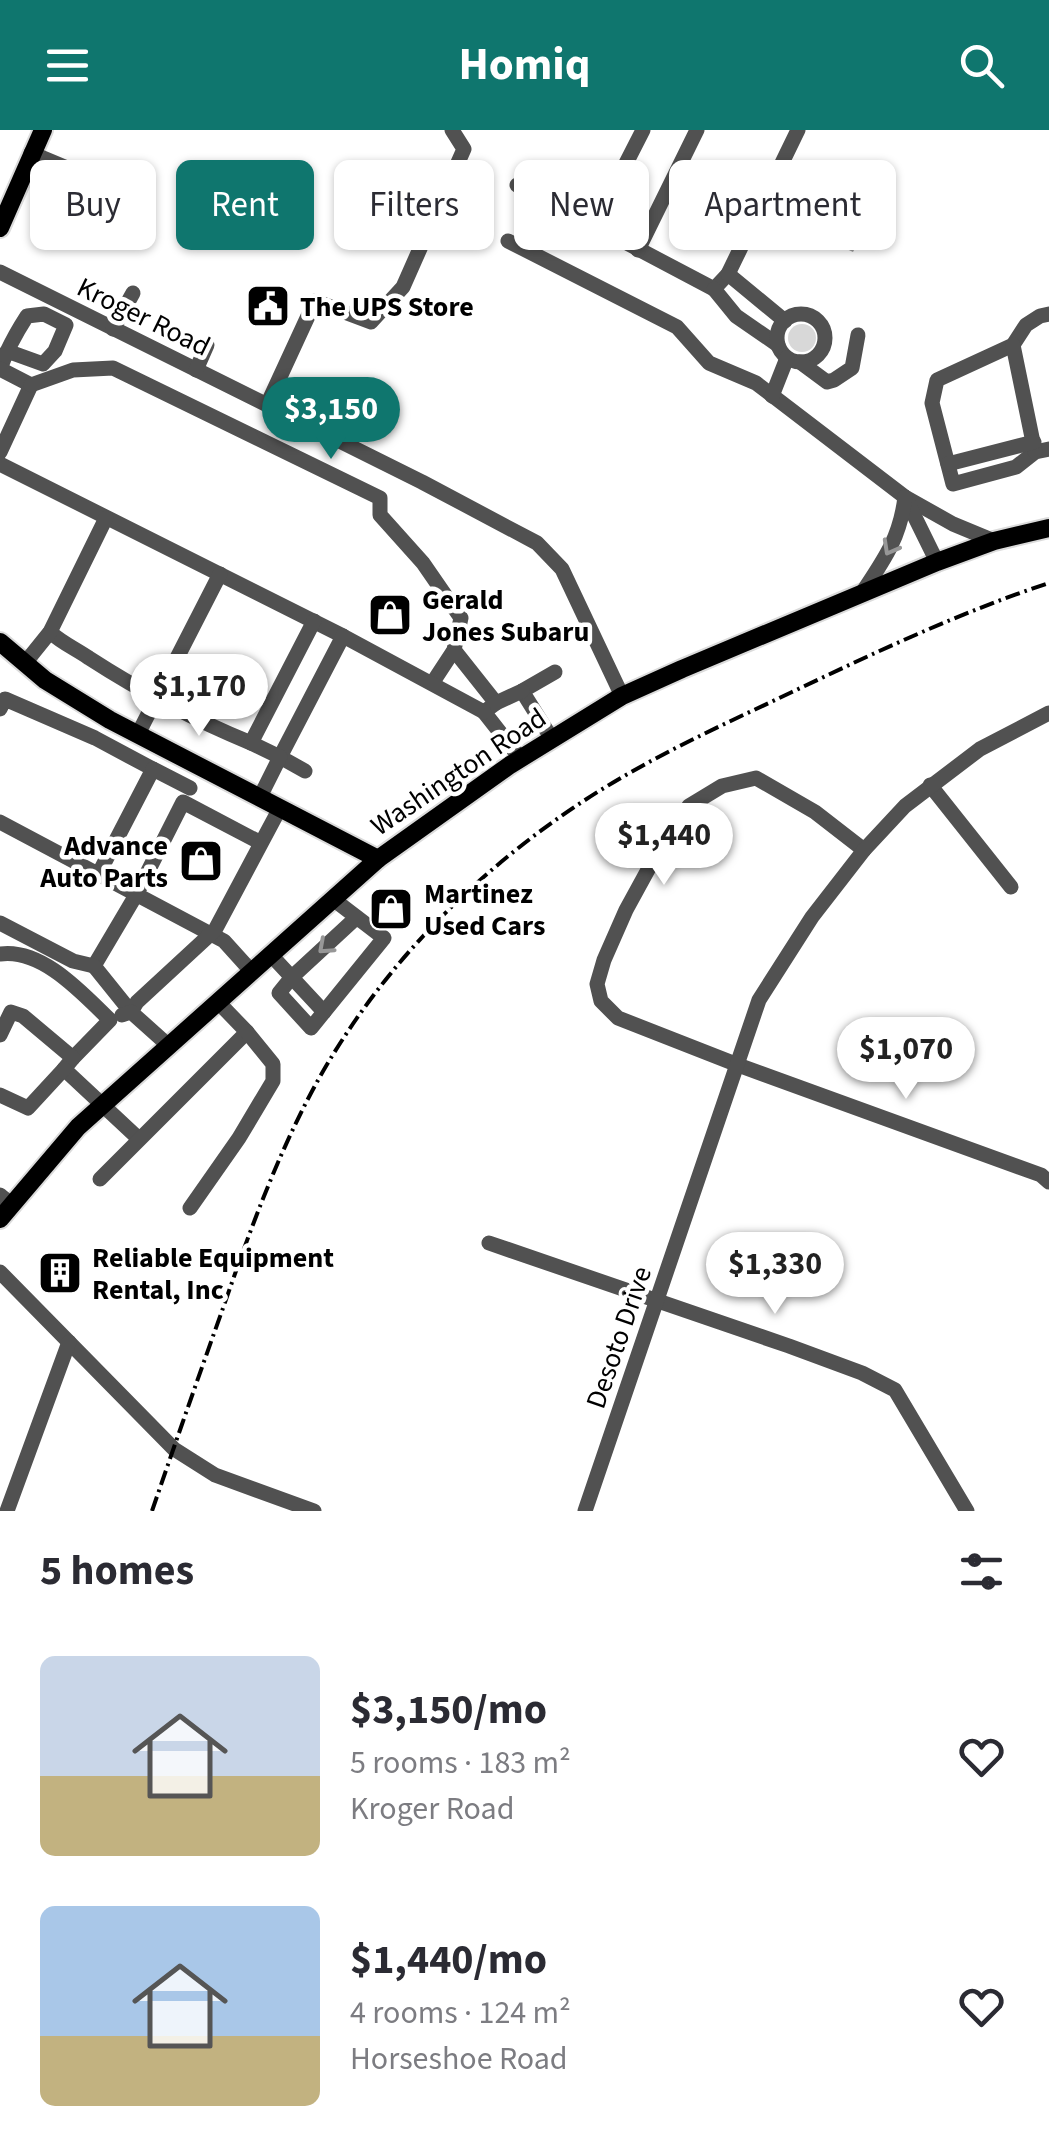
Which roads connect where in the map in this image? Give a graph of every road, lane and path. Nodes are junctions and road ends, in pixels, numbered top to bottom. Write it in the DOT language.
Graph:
graph roads {
  1 [pos="42,130"];
  2 [pos="452,130"];
  3 [pos="643,130"];
  4 [pos="697,130"];
  5 [pos="798,130"];
  6 [pos="31,153"];
  7 [pos="47,160"];
  8 [pos="628,160"];
  9 [pos="0,228"];
  10 [pos="649,228"];
  11 [pos="508,241"];
  12 [pos="638,250"];
  13 [pos="0,272"];
  14 [pos="728,274"];
  15 [pos="714,289"];
  16 [pos="132,293"];
  17 [pos="761,301"];
  18 [pos="1049,314"];
  19 [pos="785,320"];
  20 [pos="744,321"];
  21 [pos="113,328"];
  22 [pos="858,335"];
  23 [pos="207,345"];
  24 [pos="1013,345"];
  25 [pos="6,352"];
  26 [pos="789,355"];
  27 [pos="0,369"];
  28 [pos="196,370"];
  29 [pos="31,385"];
  30 [pos="772,396"];
  31 [pos="268,406"];
  32 [pos="1039,448"];
  33 [pos="0,452"];
  34 [pos="0,464"];
  35 [pos="905,496"];
  36 [pos="106,518"];
  37 [pos="1049,528"];
  38 [pos="994,542"];
  39 [pos="937,562"];
  40 [pos="220,574"];
  41 [pos="862,593"];
  42 [pos="314,621"];
  43 [pos="50,632"];
  44 [pos="343,636"];
  45 [pos="0,642"];
  46 [pos="454,650"];
  47 [pos="25,663"];
  48 [pos="554,672"];
  49 [pos="433,682"];
  50 [pos="522,691"];
  51 [pos="622,696"];
  52 [pos="158,698"];
  53 [pos="490,707"];
  54 [pos="0,709"];
  55 [pos="1049,713"];
  56 [pos="138,734"];
  57 [pos="552,739"];
  58 [pos="251,743"];
  59 [pos="280,757"];
  60 [pos="521,758"];
  61 [pos="201,767"];
  62 [pos="153,769"];
  63 [pos="306,771"];
  64 [pos="930,785"];
  65 [pos="186,794"];
  66 [pos="260,797"];
  67 [pos="280,808"];
  68 [pos="0,822"];
  69 [pos="262,842"];
  70 [pos="864,850"];
  71 [pos="378,859"];
  72 [pos="98,875"];
  73 [pos="1010,887"];
  74 [pos="136,895"];
  75 [pos="333,899"];
  76 [pos="357,917"];
  77 [pos="0,923"];
  78 [pos="209,934"];
  79 [pos="0,954"];
  80 [pos="271,955"];
  81 [pos="94,966"];
  82 [pos="252,972"];
  83 [pos="292,977"];
  84 [pos="218,1002"];
  85 [pos="132,1012"];
  86 [pos="110,1020"];
  87 [pos="247,1032"];
  88 [pos="0,1035"];
  89 [pos="169,1046"];
  90 [pos="69,1063"];
  91 [pos="738,1065"];
  92 [pos="0,1095"];
  93 [pos="102,1106"];
  94 [pos="139,1139"];
  95 [pos="1046,1174"];
  96 [pos="100,1178"];
  97 [pos="4,1206"];
  98 [pos="190,1208"];
  99 [pos="490,1244"];
  100 [pos="0,1272"];
  101 [pos="657,1301"];
  102 [pos="69,1342"];
  103 [pos="7,1511"];
  104 [pos="314,1511"];
  105 [pos="585,1511"];
  106 [pos="967,1511"];
  1 -- 6 [label="main road"];
  2 -- 31 [label="street"];
  3 -- 8 [label="street"];
  4 -- 10 [label="street"];
  5 -- 14 [label="street"];
  6 -- 7 [label="street"];
  6 -- 9 [label="main road"];
  11 -- 30 [label="street"];
  12 -- 15 [label="street"];
  13 -- 21 [label="street, Kroger Road"];
  14 -- 15 [label="street"];
  14 -- 17 [label="street"];
  15 -- 20 [label="street"];
  16 -- 21 [label="street"];
  17 -- 19 [label="street"];
  17 -- 20 [label="street"];
  18 -- 24 [label="street"];
  19 -- 26 [label="street"];
  19 -- 26 [label="street"];
  20 -- 26 [label="street"];
  21 -- 28 [label="street, Kroger Road"];
  22 -- 26 [label="street"];
  23 -- 28 [label="street"];
  24 -- 32 [label="street"];
  24 -- 32 [label="street"];
  25 -- 27 [label="street"];
  26 -- 30 [label="street"];
  27 -- 29 [label="street"];
  28 -- 31 [label="street, Kroger Road"];
  29 -- 33 [label="street"];
  29 -- 46 [label="street"];
  30 -- 35 [label="street"];
  31 -- 51 [label="street, Kroger Road"];
  34 -- 36 [label="street"];
  35 -- 38 [label="street"];
  35 -- 39 [label="street"];
  35 -- 41 [label="street, one-way"];
  36 -- 40 [label="street"];
  36 -- 43 [label="street"];
  37 -- 38 [label="main road, Washington Road"];
  38 -- 39 [label="main road, Washington Road"];
  39 -- 41 [label="main road, Washington Road"];
  40 -- 42 [label="street"];
  40 -- 52 [label="street"];
  41 -- 51 [label="main road, Washington Road"];
  42 -- 44 [label="street"];
  42 -- 58 [label="street"];
  43 -- 47 [label="street"];
  43 -- 52 [label="street"];
  44 -- 49 [label="street"];
  44 -- 59 [label="street"];
  45 -- 47 [label="main road"];
  46 -- 49 [label="street"];
  46 -- 53 [label="street"];
  47 -- 56 [label="main road"];
  48 -- 50 [label="street"];
  49 -- 53 [label="street"];
  50 -- 53 [label="street"];
  50 -- 57 [label="street"];
  51 -- 57 [label="main road, Washington Road"];
  52 -- 56 [label="street"];
  52 -- 58 [label="street"];
  53 -- 60 [label="street"];
  54 -- 62 [label="street"];
  55 -- 64 [label="street, Desoto Drive"];
  56 -- 61 [label="main road"];
  57 -- 60 [label="main road, Washington Road"];
  58 -- 59 [label="street"];
  59 -- 63 [label="street"];
  59 -- 66 [label="street"];
  60 -- 71 [label="main road, Washington Road"];
  61 -- 65 [label="street"];
  61 -- 66 [label="main road"];
  62 -- 65 [label="street"];
  62 -- 72 [label="street"];
  64 -- 70 [label="street, Desoto Drive"];
  64 -- 73 [label="street"];
  65 -- 69 [label="street"];
  65 -- 74 [label="street"];
  66 -- 67 [label="main road"];
  67 -- 69 [label="street"];
  67 -- 71 [label="main road"];
  68 -- 72 [label="street"];
  69 -- 78 [label="street"];
  70 -- 91 [label="street, Desoto Drive"];
  70 -- 91 [label="street"];
  71 -- 75 [label="main road, Washington Road"];
  72 -- 74 [label="street"];
  74 -- 78 [label="street"];
  74 -- 81 [label="street"];
  75 -- 76 [label="street"];
  75 -- 80 [label="main road, Washington Road"];
  76 -- 83 [label="street, one-way"];
  76 -- 83 [label="street"];
  77 -- 81 [label="street"];
  78 -- 82 [label="street"];
  78 -- 85 [label="street"];
  79 -- 86 [label="street"];
  80 -- 82 [label="main road, Washington Road"];
  80 -- 83 [label="street"];
  81 -- 85 [label="street"];
  82 -- 84 [label="main road, Washington Road"];
  84 -- 87 [label="street"];
  84 -- 89 [label="main road, Washington Road"];
  85 -- 86 [label="street"];
  85 -- 89 [label="street"];
  86 -- 90 [label="street"];
  87 -- 94 [label="street"];
  87 -- 98 [label="street"];
  88 -- 90 [label="street"];
  89 -- 93 [label="main road, Washington Road"];
  90 -- 92 [label="street"];
  90 -- 93 [label="street"];
  91 -- 95 [label="street"];
  91 -- 101 [label="street, Desoto Drive"];
  93 -- 94 [label="street"];
  93 -- 97 [label="main road, Washington Road"];
  94 -- 96 [label="street"];
  99 -- 101 [label="street"];
  100 -- 102 [label="street"];
  101 -- 105 [label="street, Desoto Drive"];
  101 -- 106 [label="street"];
  102 -- 103 [label="street"];
  102 -- 104 [label="street"];
}
